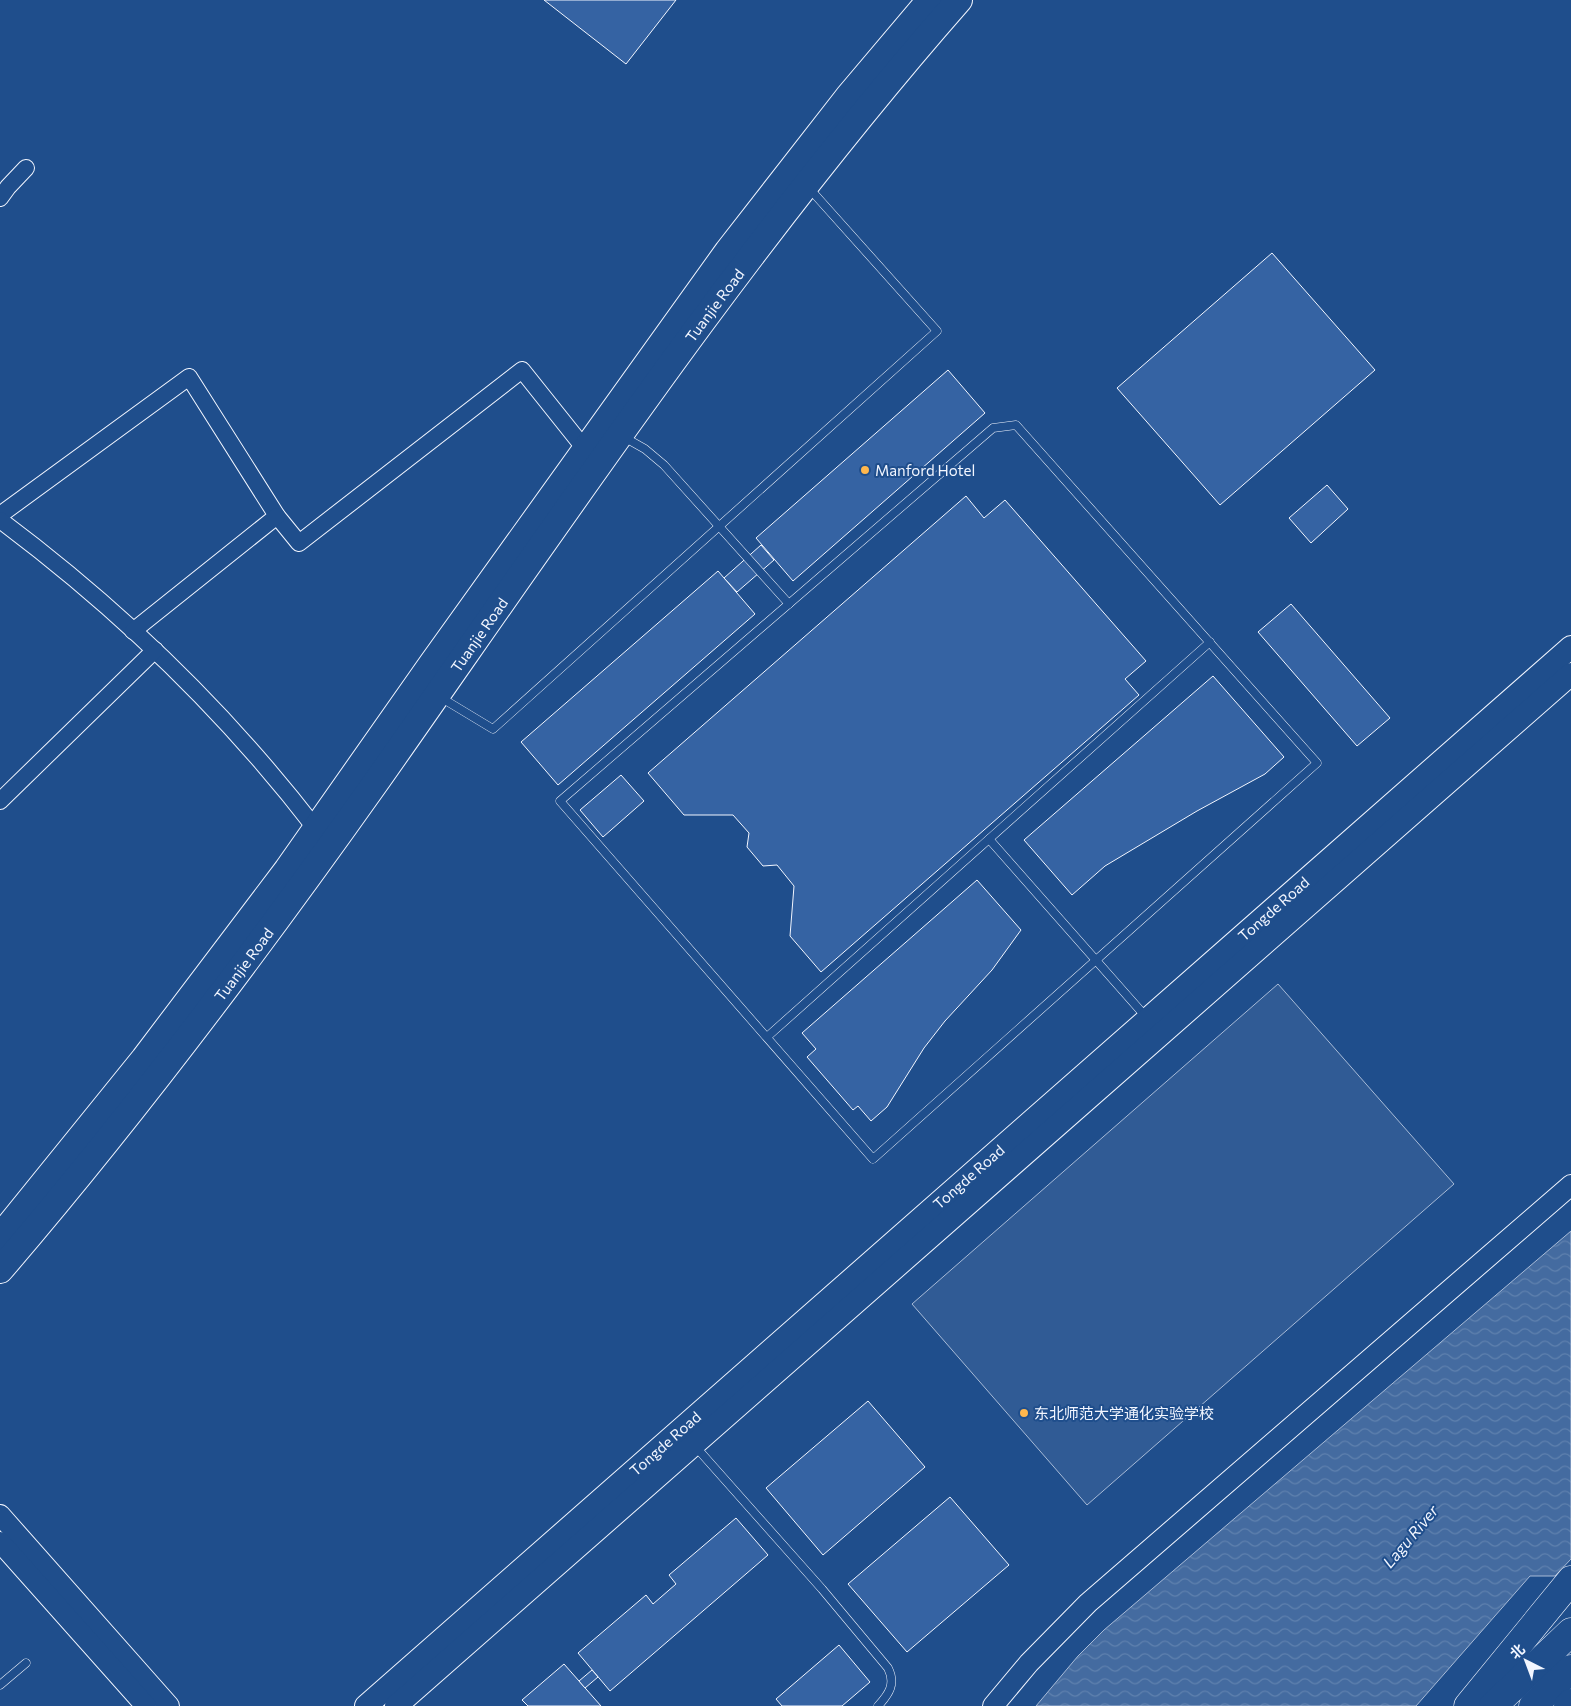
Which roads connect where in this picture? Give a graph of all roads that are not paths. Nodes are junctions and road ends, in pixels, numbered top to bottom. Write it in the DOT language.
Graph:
graph roads {
  1 [pos="930,0"];
  2 [pos="959,0"];
  3 [pos="26,168"];
  4 [pos="806,184"];
  5 [pos="0,198"];
  6 [pos="620,436"];
  7 [pos="585,449"];
  8 [pos="0,515"];
  9 [pos="277,516"];
  10 [pos="0,520"];
  11 [pos="720,526"];
  12 [pos="789,604"];
  13 [pos="133,631"];
  14 [pos="1210,642"];
  15 [pos="1571,648"];
  16 [pos="155,650"];
  17 [pos="1571,674"];
  18 [pos="436,695"];
  19 [pos="0,801"];
  20 [pos="316,828"];
  21 [pos="989,839"];
  22 [pos="1096,961"];
  23 [pos="1148,1019"];
  24 [pos="766,1037"];
  25 [pos="1571,1185"];
  26 [pos="0,1237"];
  27 [pos="0,1270"];
  28 [pos="694,1445"];
  29 [pos="0,1516"];
  30 [pos="0,1542"];
  31 [pos="1571,1580"];
  32 [pos="1571,1632"];
  33 [pos="26,1663"];
  34 [pos="1571,1669"];
  35 [pos="0,1685"];
  36 [pos="1571,1704"];
  37 [pos="146,1706"];
  38 [pos="169,1706"];
  39 [pos="366,1706"];
  40 [pos="396,1706"];
  41 [pos="878,1706"];
  42 [pos="993,1706"];
  43 [pos="1468,1706"];
  44 [pos="1493,1706"];
  45 [pos="1533,1706"];
  46 [pos="1568,1706"];
  1 -- 7 [label="highway, Tuanjie Road"];
  2 -- 4 [label="highway, Tuanjie Road"];
  3 -- 5 [label="street"];
  4 -- 6 [label="highway, Tuanjie Road"];
  4 -- 11 [label="lane"];
  6 -- 11 [label="lane"];
  6 -- 18 [label="highway, Tuanjie Road"];
  7 -- 9 [label="street"];
  7 -- 20 [label="highway, Tuanjie Road"];
  8 -- 9 [label="street"];
  9 -- 13 [label="street"];
  10 -- 13 [label="street"];
  11 -- 12 [label="lane"];
  11 -- 18 [label="lane"];
  12 -- 14 [label="lane"];
  12 -- 24 [label="lane"];
  13 -- 16 [label="street"];
  14 -- 21 [label="lane"];
  14 -- 22 [label="lane"];
  15 -- 23 [label="main road, Tongde Road"];
  16 -- 19 [label="street"];
  16 -- 20 [label="street"];
  17 -- 28 [label="main road, Tongde Road"];
  18 -- 27 [label="highway, Tuanjie Road"];
  20 -- 26 [label="highway, Tuanjie Road"];
  21 -- 22 [label="lane"];
  21 -- 24 [label="lane"];
  22 -- 23 [label="lane"];
  22 -- 24 [label="lane"];
  23 -- 39 [label="main road, Tongde Road"];
  25 -- 42 [label="street"];
  28 -- 40 [label="main road, Tongde Road"];
  28 -- 41 [label="lane"];
  29 -- 38 [label="street"];
  30 -- 37 [label="street"];
  31 -- 43 [label="highway"];
  32 -- 44 [label="highway"];
  33 -- 35 [label="lane"];
  34 -- 45 [label="highway"];
  36 -- 46 [label="highway"];
}
